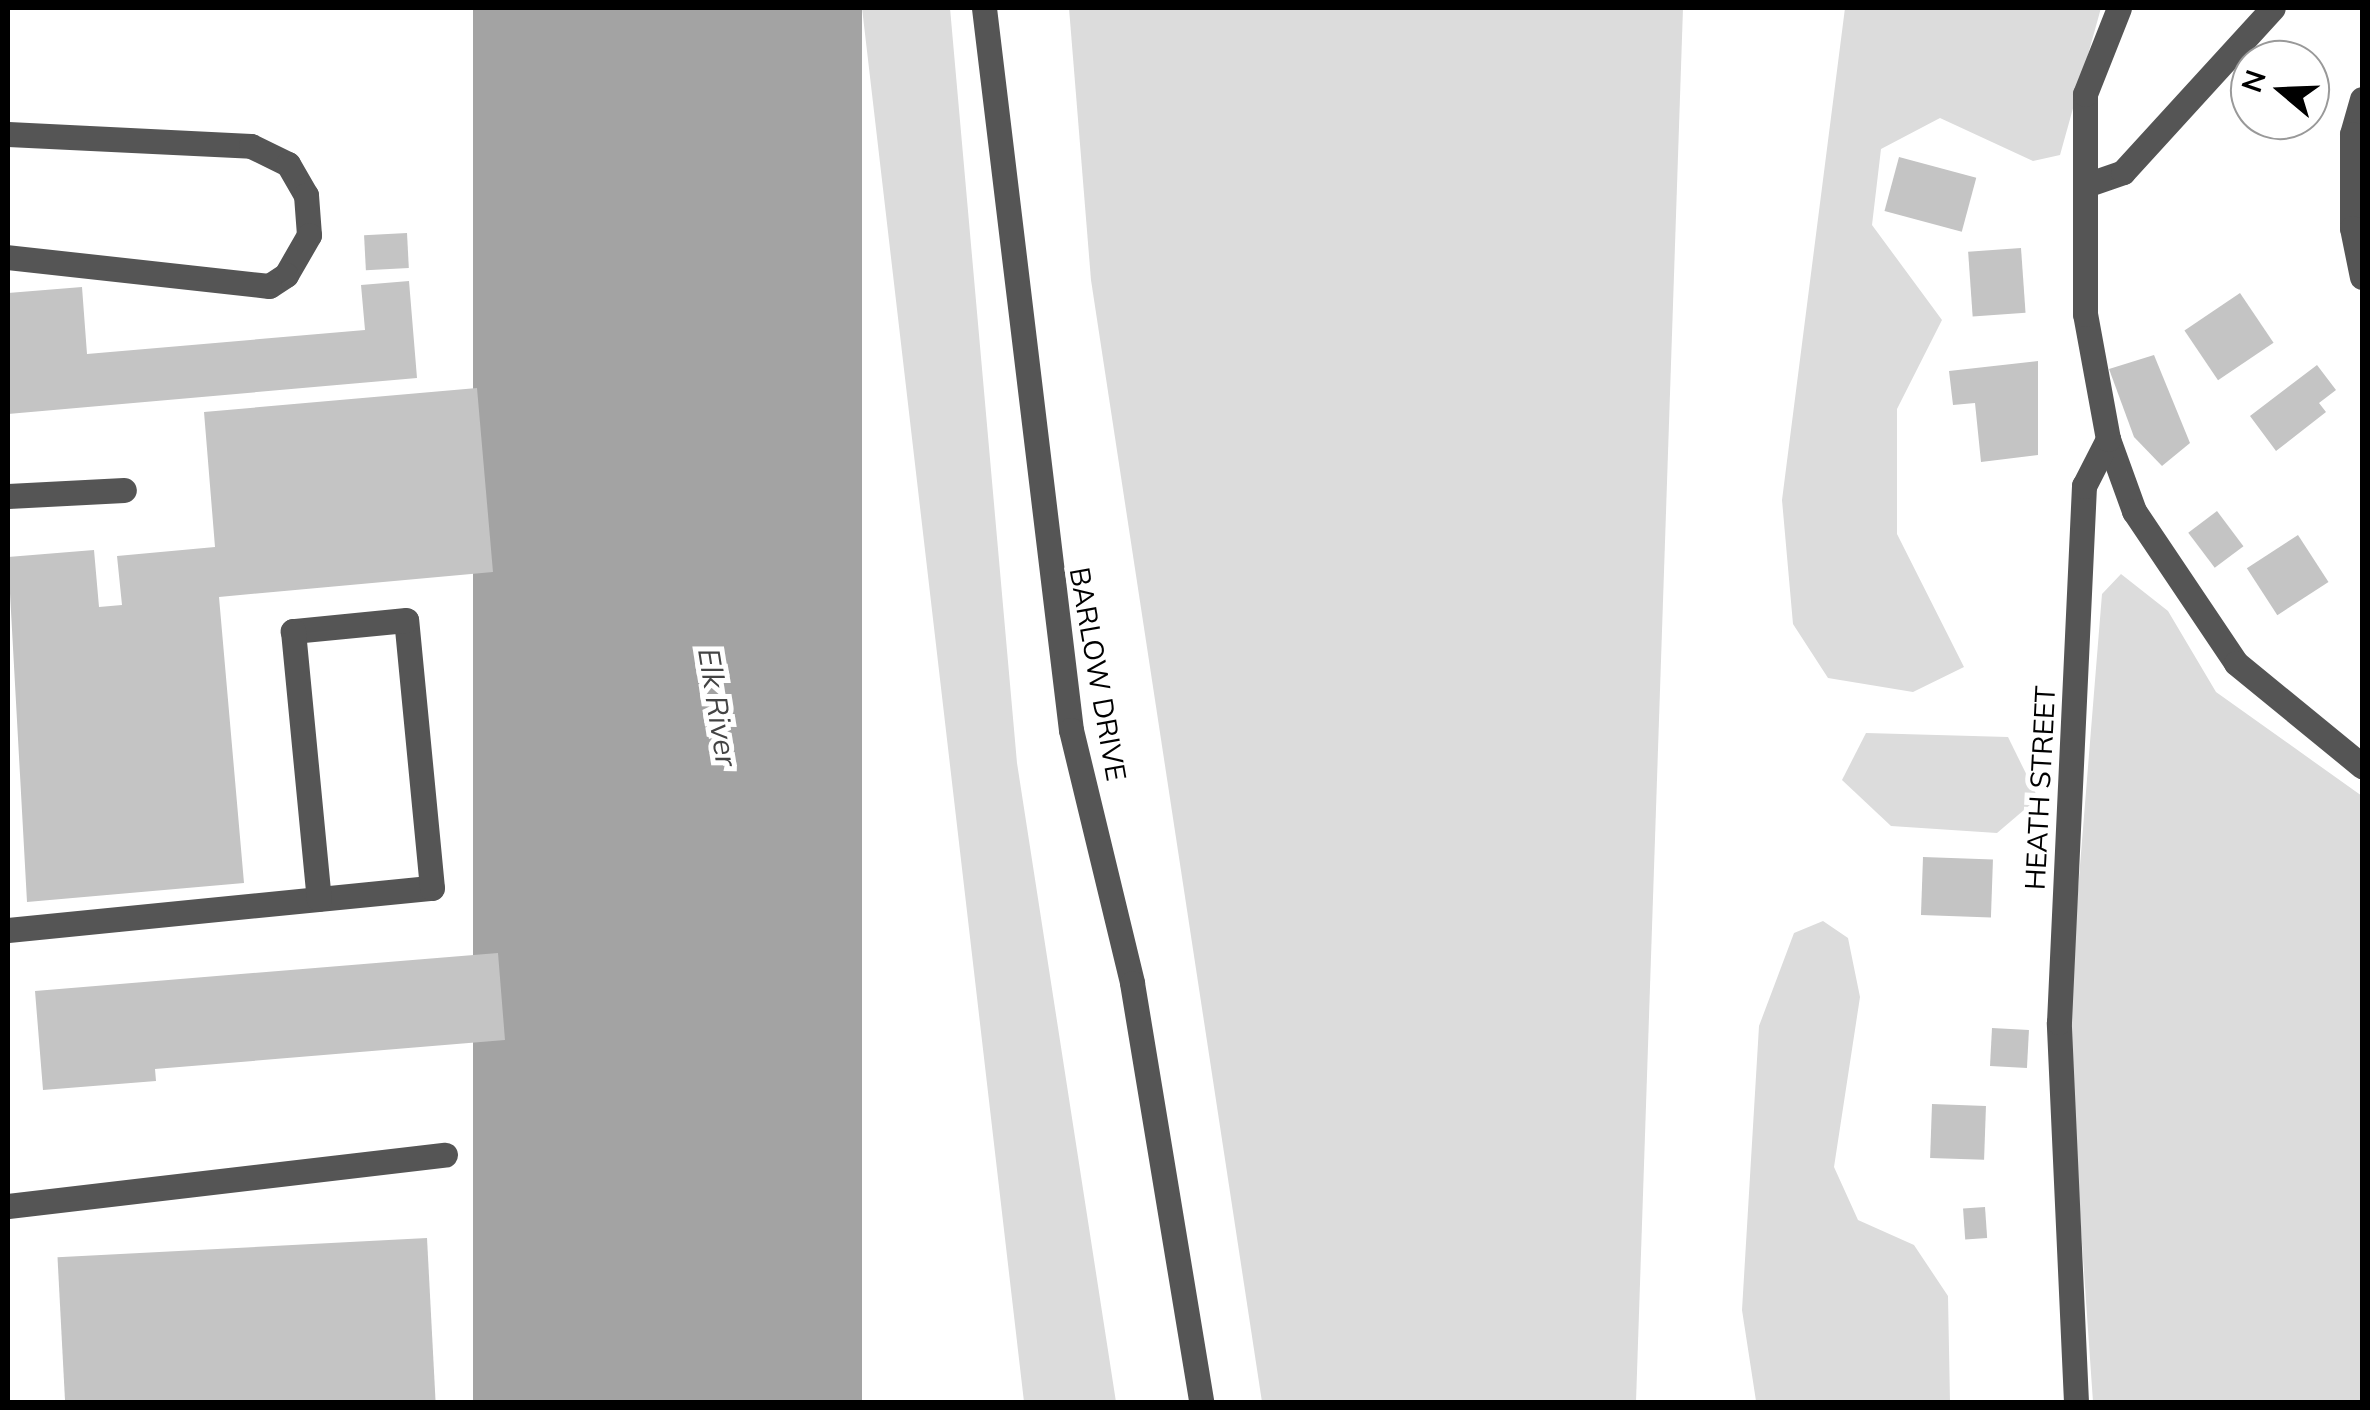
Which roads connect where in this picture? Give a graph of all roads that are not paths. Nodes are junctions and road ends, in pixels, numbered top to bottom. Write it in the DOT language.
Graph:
graph roads {
  1 [pos="984,8"];
  2 [pos="2119,8"];
  3 [pos="2272,8"];
  4 [pos="2362,99"];
  5 [pos="8,134"];
  6 [pos="2086,185"];
  7 [pos="8,257"];
  8 [pos="2362,276"];
  9 [pos="2108,439"];
  10 [pos="124,490"];
  11 [pos="8,496"];
  12 [pos="2362,766"];
  13 [pos="319,899"];
  14 [pos="8,930"];
  15 [pos="445,1155"];
  16 [pos="8,1206"];
  17 [pos="1200,1402"];
  18 [pos="2076,1402"];
  1 -- 17 [label="street, BARLOW DRIVE"];
  2 -- 6 [label="street"];
  3 -- 6 [label="street"];
  4 -- 8 [label="street"];
  5 -- 7 [label="street"];
  6 -- 9 [label="street"];
  9 -- 12 [label="street"];
  9 -- 18 [label="street, HEATH STREET"];
  10 -- 11 [label="street"];
  13 -- 13 [label="street"];
  13 -- 14 [label="street"];
  15 -- 16 [label="street"];
}
